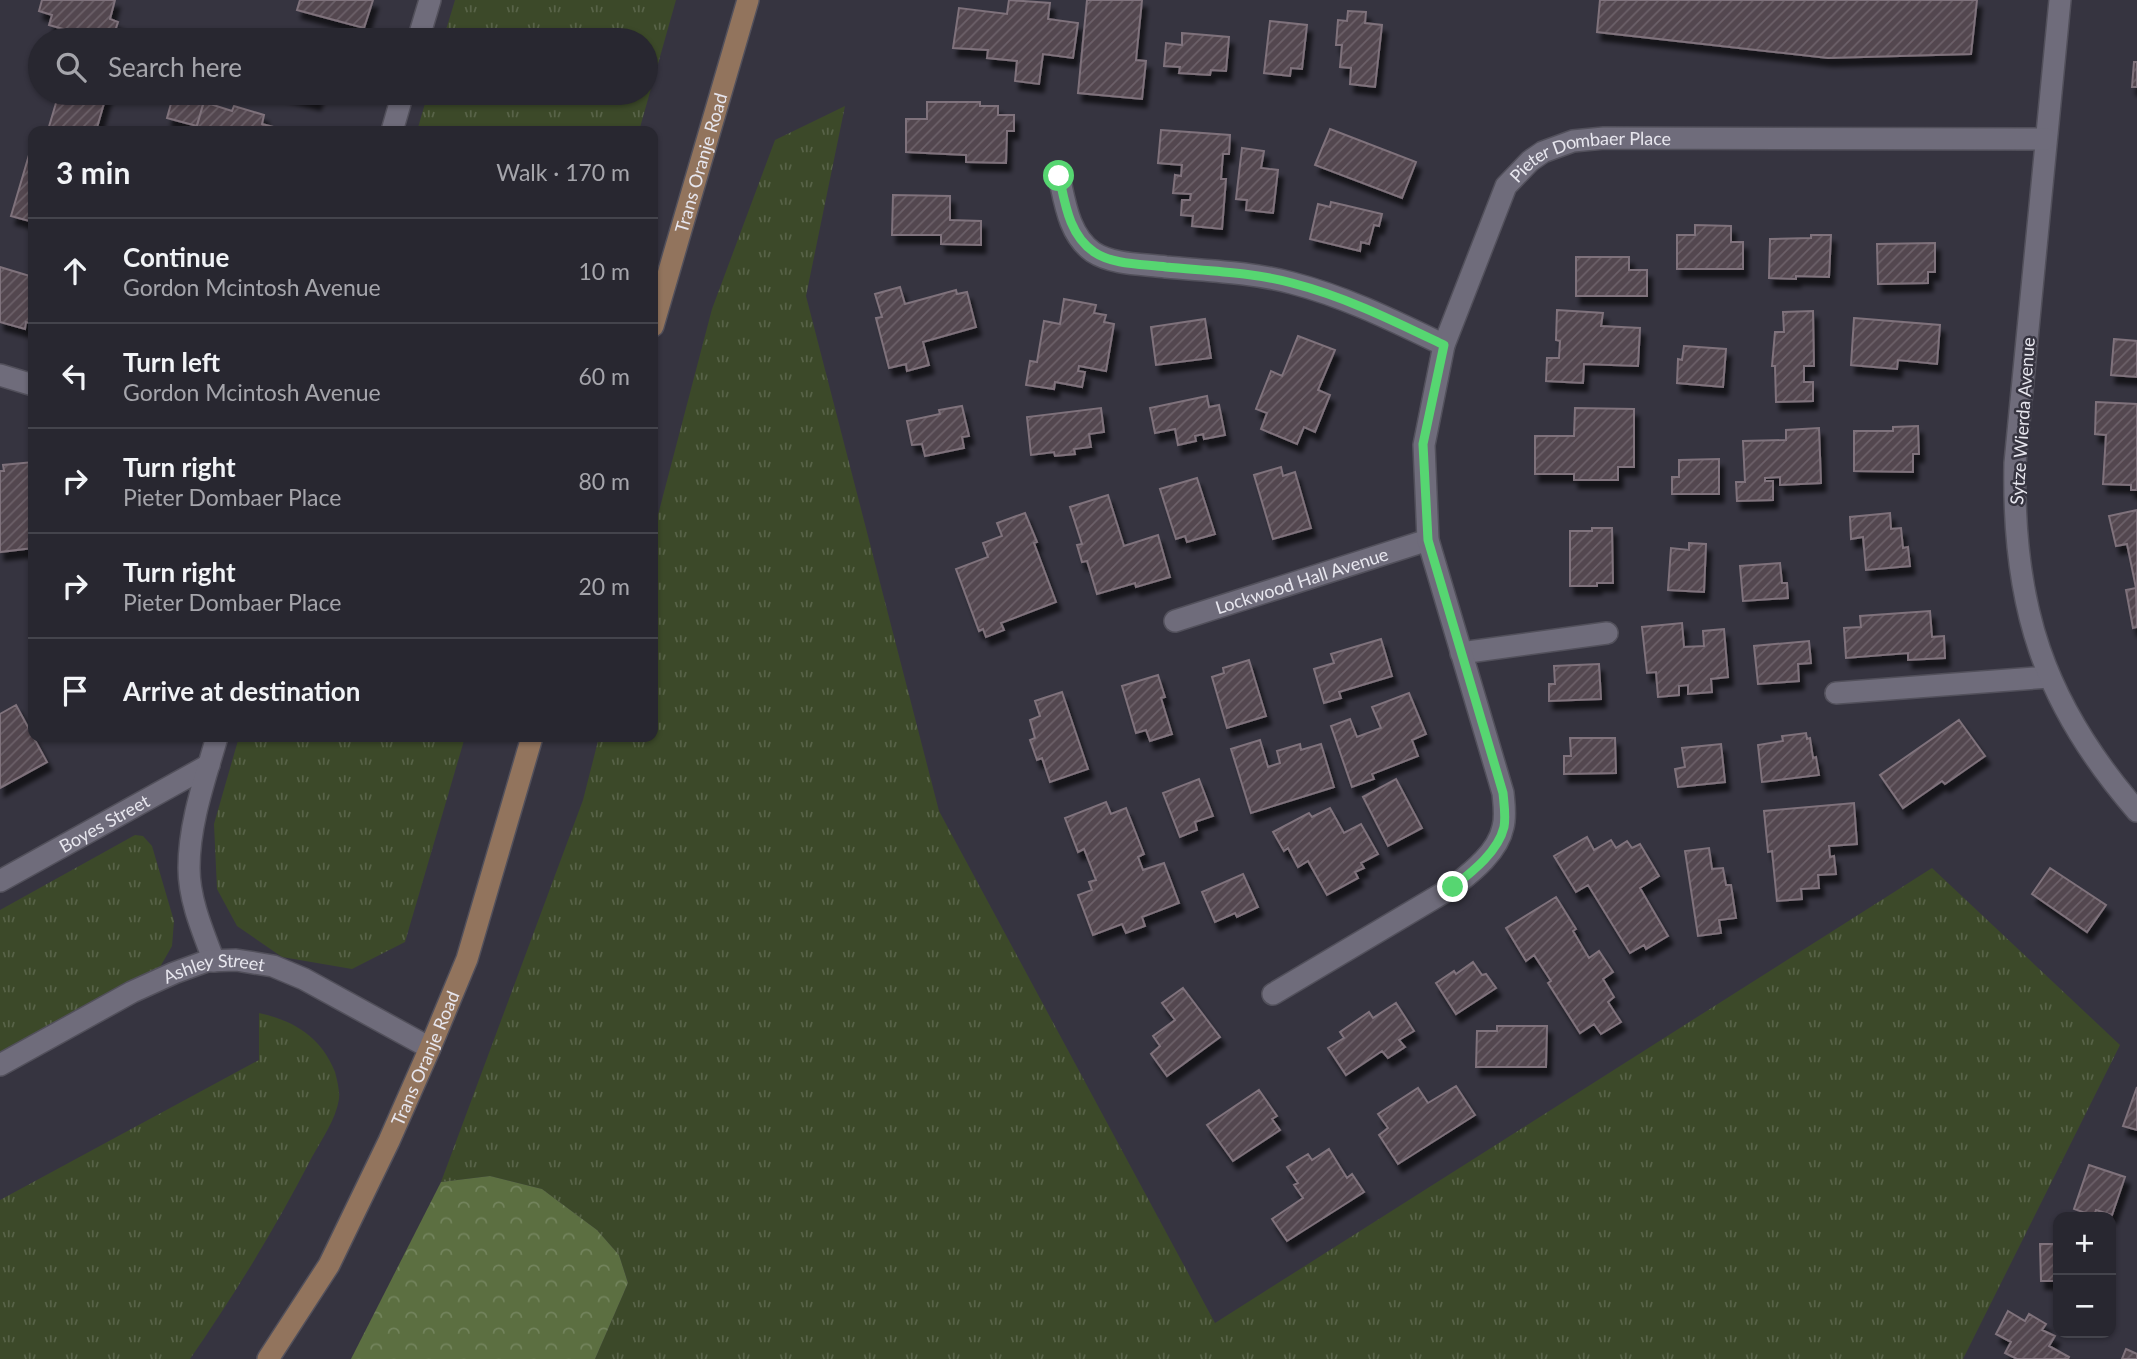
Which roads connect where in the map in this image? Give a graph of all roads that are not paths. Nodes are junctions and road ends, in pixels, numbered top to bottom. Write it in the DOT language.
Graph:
graph roads {
  1 [pos="430,0"];
  2 [pos="748,0"];
  3 [pos="2060,0"];
  4 [pos="422,28"];
  5 [pos="400,105"];
  6 [pos="393,126"];
  7 [pos="2046,139"];
  8 [pos="1059,176"];
  9 [pos="658,309"];
  10 [pos="1444,345"];
  11 [pos="0,375"];
  12 [pos="28,383"];
  13 [pos="1428,540"];
  14 [pos="1175,621"];
  15 [pos="1607,633"];
  16 [pos="1461,653"];
  17 [pos="2049,677"];
  18 [pos="1836,694"];
  19 [pos="216,742"];
  20 [pos="532,742"];
  21 [pos="209,765"];
  22 [pos="2137,811"];
  23 [pos="0,881"];
  24 [pos="214,961"];
  25 [pos="1273,994"];
  26 [pos="430,1048"];
  27 [pos="0,1065"];
  28 [pos="268,1359"];
  1 -- 4 [label="street"];
  2 -- 9 [label="main road, Trans Oranje Road"];
  3 -- 7 [label="street, Sytze Wierda Avenue"];
  5 -- 6 [label="street"];
  7 -- 10 [label="street, Pieter Dombaer Place"];
  7 -- 17 [label="street, Sytze Wierda Avenue"];
  8 -- 10 [label="street"];
  10 -- 13 [label="street, Pieter Dombaer Place"];
  11 -- 12 [label="street"];
  13 -- 14 [label="street, Lockwood Hall Avenue"];
  13 -- 16 [label="street, Pieter Dombaer Place"];
  15 -- 16 [label="street"];
  16 -- 25 [label="street, Pieter Dombaer Place"];
  17 -- 18 [label="street"];
  17 -- 22 [label="street, Sytze Wierda Avenue"];
  19 -- 21 [label="street"];
  20 -- 26 [label="main road, Trans Oranje Road"];
  21 -- 23 [label="street, Boyes Street"];
  21 -- 24 [label="street"];
  24 -- 26 [label="street, Ashley Street"];
  24 -- 27 [label="street, Ashley Street"];
  26 -- 28 [label="main road, Trans Oranje Road"];
}
